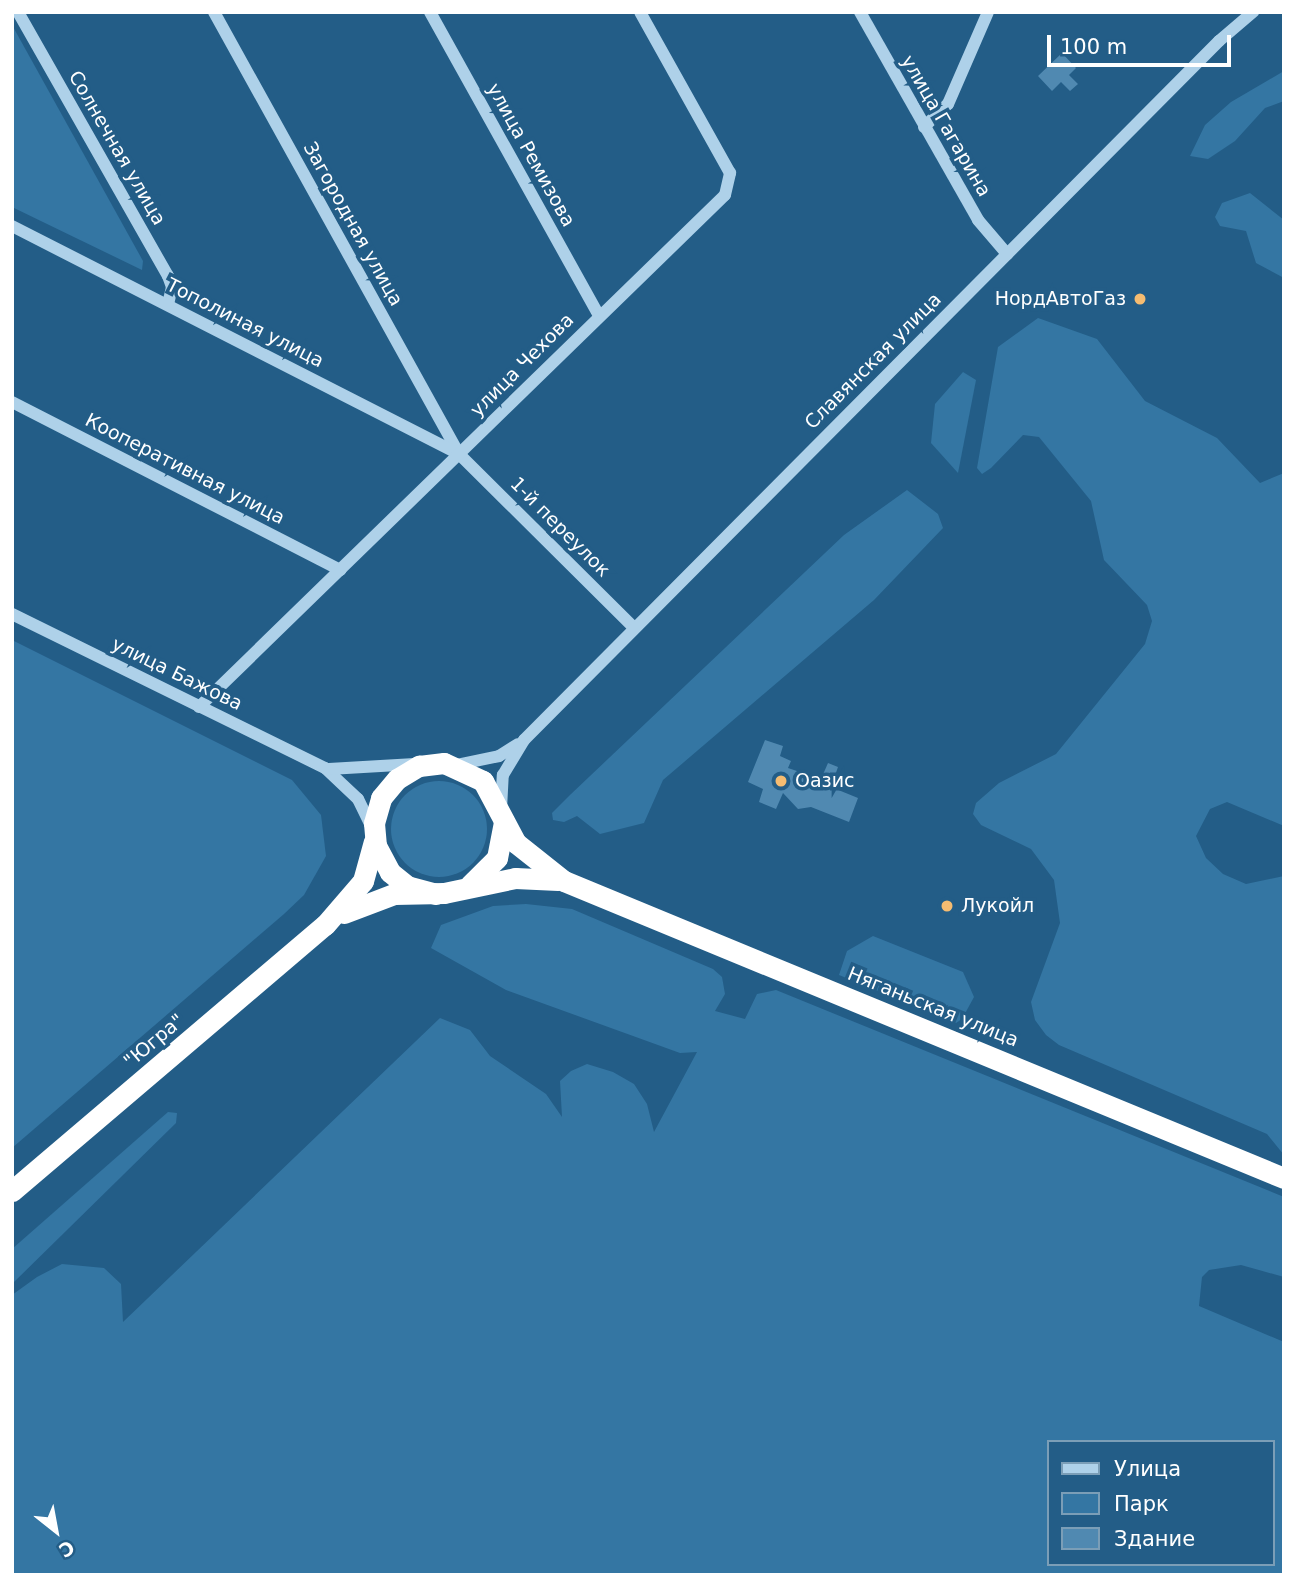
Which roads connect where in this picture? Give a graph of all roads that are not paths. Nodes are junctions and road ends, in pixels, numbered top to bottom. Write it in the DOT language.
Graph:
graph roads {
  1 [pos="18,12"];
  2 [pos="214,12"];
  3 [pos="430,12"];
  4 [pos="640,12"];
  5 [pos="860,12"];
  6 [pos="988,12"];
  7 [pos="1253,12"];
  8 [pos="924,127"];
  9 [pos="12,226"];
  10 [pos="1007,254"];
  11 [pos="168,305"];
  12 [pos="599,316"];
  13 [pos="12,402"];
  14 [pos="459,454"];
  15 [pos="341,570"];
  16 [pos="12,614"];
  17 [pos="634,628"];
  18 [pos="199,707"];
  19 [pos="524,740"];
  20 [pos="444,764"];
  21 [pos="325,768"];
  22 [pos="502,813"];
  23 [pos="374,835"];
  24 [pos="564,881"];
  25 [pos="465,888"];
  26 [pos="436,894"];
  27 [pos="325,925"];
  28 [pos="1284,1178"];
  29 [pos="12,1191"];
  1 -- 11 [label="street, Солнечная улица"];
  2 -- 14 [label="street, Загородная улица"];
  3 -- 12 [label="street, улица Ремизова"];
  4 -- 12 [label="street, улица Чехова"];
  5 -- 8 [label="street, улица Гагарина"];
  6 -- 8 [label="street"];
  7 -- 10 [label="street, Славянская улица"];
  8 -- 10 [label="street, улица Гагарина"];
  9 -- 11 [label="street, Тополиная улица"];
  10 -- 17 [label="street, Славянская улица"];
  11 -- 14 [label="street, Тополиная улица"];
  12 -- 14 [label="street, улица Чехова"];
  13 -- 15 [label="street, Кооперативная улица"];
  14 -- 15 [label="street, улица Чехова"];
  14 -- 17 [label="street, 1-й переулок"];
  15 -- 18 [label="street, улица Чехова"];
  16 -- 18 [label="street, улица Бажова"];
  17 -- 19 [label="street, Славянская улица"];
  18 -- 21 [label="street, улица Бажова"];
  19 -- 20 [label="street"];
  19 -- 22 [label="street"];
  20 -- 21 [label="street"];
  20 -- 22 [label="highway"];
  20 -- 23 [label="highway"];
  21 -- 23 [label="street"];
  22 -- 24 [label="highway"];
  22 -- 25 [label="highway"];
  23 -- 26 [label="highway"];
  23 -- 27 [label="highway"];
  24 -- 25 [label="highway"];
  24 -- 28 [label="highway, Няганьская улица"];
  25 -- 26 [label="highway"];
  26 -- 27 [label="highway"];
  27 -- 29 [label="highway, \"Югра\""];
}
